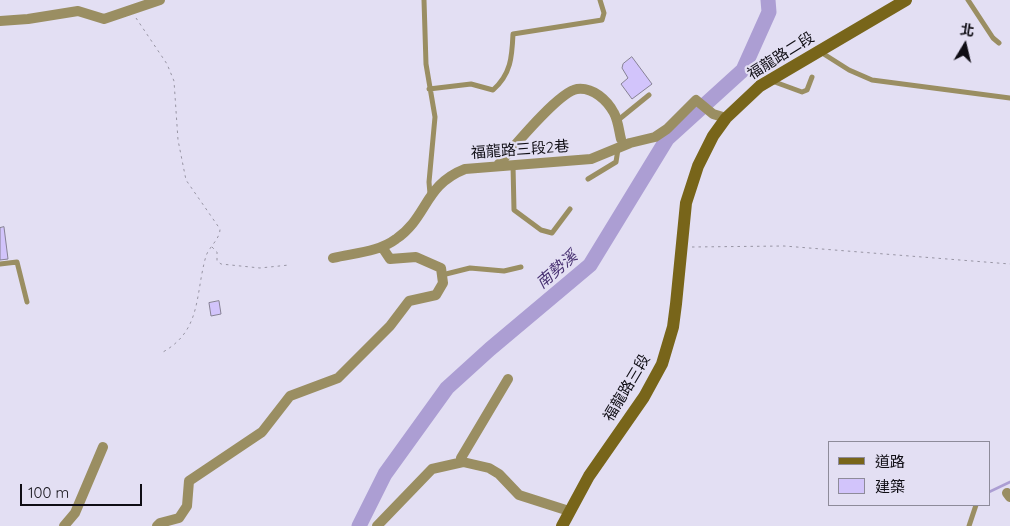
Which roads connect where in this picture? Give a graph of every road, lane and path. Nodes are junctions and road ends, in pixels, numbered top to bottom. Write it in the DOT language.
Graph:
graph roads {
  1 [pos="160,0"];
  2 [pos="424,0"];
  3 [pos="600,0"];
  4 [pos="906,0"];
  5 [pos="968,0"];
  6 [pos="133,10"];
  7 [pos="0,21"];
  8 [pos="999,43"];
  9 [pos="819,51"];
  10 [pos="812,76"];
  11 [pos="770,80"];
  12 [pos="429,89"];
  13 [pos="649,95"];
  14 [pos="1010,98"];
  15 [pos="726,118"];
  16 [pos="616,122"];
  17 [pos="620,144"];
  18 [pos="513,164"];
  19 [pos="496,166"];
  20 [pos="698,166"];
  21 [pos="588,179"];
  22 [pos="430,194"];
  23 [pos="570,209"];
  24 [pos="211,246"];
  25 [pos="382,247"];
  26 [pos="681,247"];
  27 [pos="333,258"];
  28 [pos="0,264"];
  29 [pos="1010,264"];
  30 [pos="289,265"];
  31 [pos="521,268"];
  32 [pos="442,275"];
  33 [pos="27,302"];
  34 [pos="163,352"];
  35 [pos="508,379"];
  36 [pos="103,447"];
  37 [pos="463,462"];
  38 [pos="976,506"];
  39 [pos="569,511"];
  40 [pos="64,526"];
  41 [pos="157,526"];
  42 [pos="377,526"];
  43 [pos="562,526"];
  44 [pos="969,526"];
  1 -- 6 [label="street"];
  2 -- 12 [label="lane"];
  3 -- 12 [label="lane"];
  4 -- 9 [label="main road, 福龍路二段"];
  5 -- 8 [label="lane"];
  6 -- 7 [label="street"];
  6 -- 24 [label="path"];
  9 -- 11 [label="main road, 福龍路二段"];
  9 -- 14 [label="lane"];
  10 -- 11 [label="lane"];
  11 -- 15 [label="main road, 福龍路二段"];
  12 -- 22 [label="lane"];
  13 -- 16 [label="lane"];
  15 -- 17 [label="street, 福龍路三段2巷"];
  15 -- 20 [label="main road, 福龍路二段"];
  16 -- 17 [label="street"];
  16 -- 19 [label="street"];
  17 -- 18 [label="street, 福龍路三段2巷"];
  17 -- 21 [label="lane"];
  18 -- 19 [label="street, 福龍路三段2巷"];
  18 -- 23 [label="lane"];
  19 -- 22 [label="street, 福龍路三段2巷"];
  20 -- 26 [label="main road, 福龍路三段"];
  22 -- 25 [label="street, 福龍路三段2巷"];
  24 -- 30 [label="path"];
  24 -- 34 [label="path"];
  25 -- 27 [label="street, 福龍路三段2巷"];
  25 -- 32 [label="street"];
  26 -- 29 [label="path"];
  26 -- 39 [label="main road, 福龍路三段"];
  28 -- 33 [label="lane"];
  31 -- 32 [label="lane"];
  32 -- 41 [label="street"];
  35 -- 37 [label="street"];
  36 -- 40 [label="street"];
  37 -- 39 [label="street"];
  37 -- 42 [label="street"];
  38 -- 44 [label="lane"];
  39 -- 43 [label="main road, 福龍路三段"];
}
